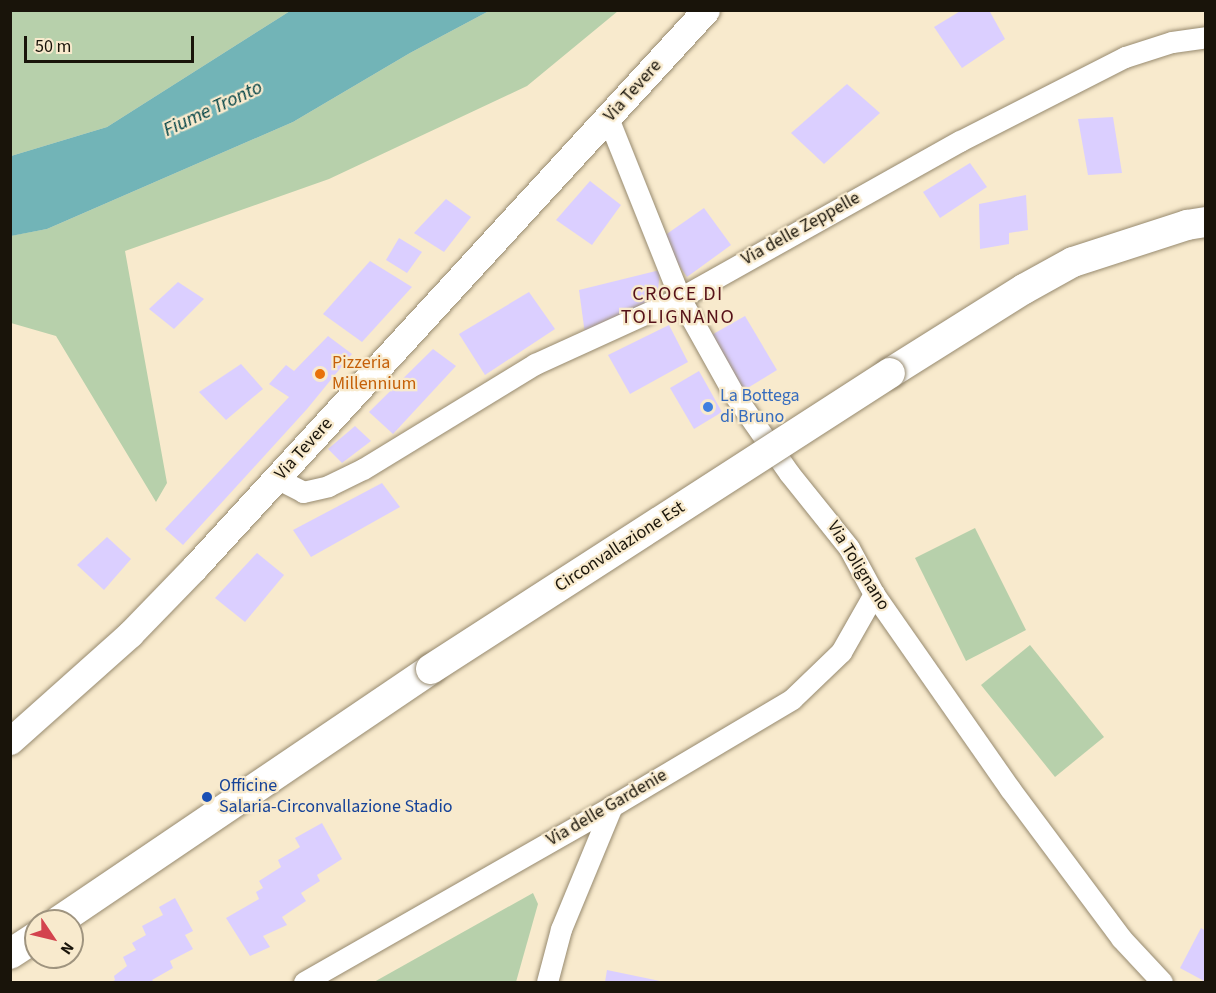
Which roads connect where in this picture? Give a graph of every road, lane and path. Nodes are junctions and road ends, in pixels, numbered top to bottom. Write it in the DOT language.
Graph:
graph roads {
  1 [pos="706,10"];
  2 [pos="1206,37"];
  3 [pos="608,118"];
  4 [pos="1206,222"];
  5 [pos="680,298"];
  6 [pos="278,479"];
  7 [pos="874,594"];
  8 [pos="10,741"];
  9 [pos="612,806"];
  10 [pos="76,909"];
  11 [pos="24,945"];
  12 [pos="10,954"];
  13 [pos="304,982"];
  14 [pos="547,982"];
  15 [pos="1162,982"];
  1 -- 3 [label="street, Via Tevere"];
  2 -- 5 [label="street, Via delle Zeppelle"];
  3 -- 5 [label="street, Via Tolignano"];
  3 -- 6 [label="street, Via Tevere"];
  4 -- 10 [label="main road, Circonvallazione Est, bridge"];
  5 -- 6 [label="street, Via delle Zeppelle"];
  5 -- 7 [label="street, Via Tolignano"];
  6 -- 8 [label="street, Via Tevere"];
  7 -- 9 [label="street, Via delle Gardenie"];
  7 -- 15 [label="street, Via Tolignano"];
  9 -- 13 [label="street, Via delle Gardenie"];
  9 -- 14 [label="street"];
  11 -- 12 [label="main road"];
}
